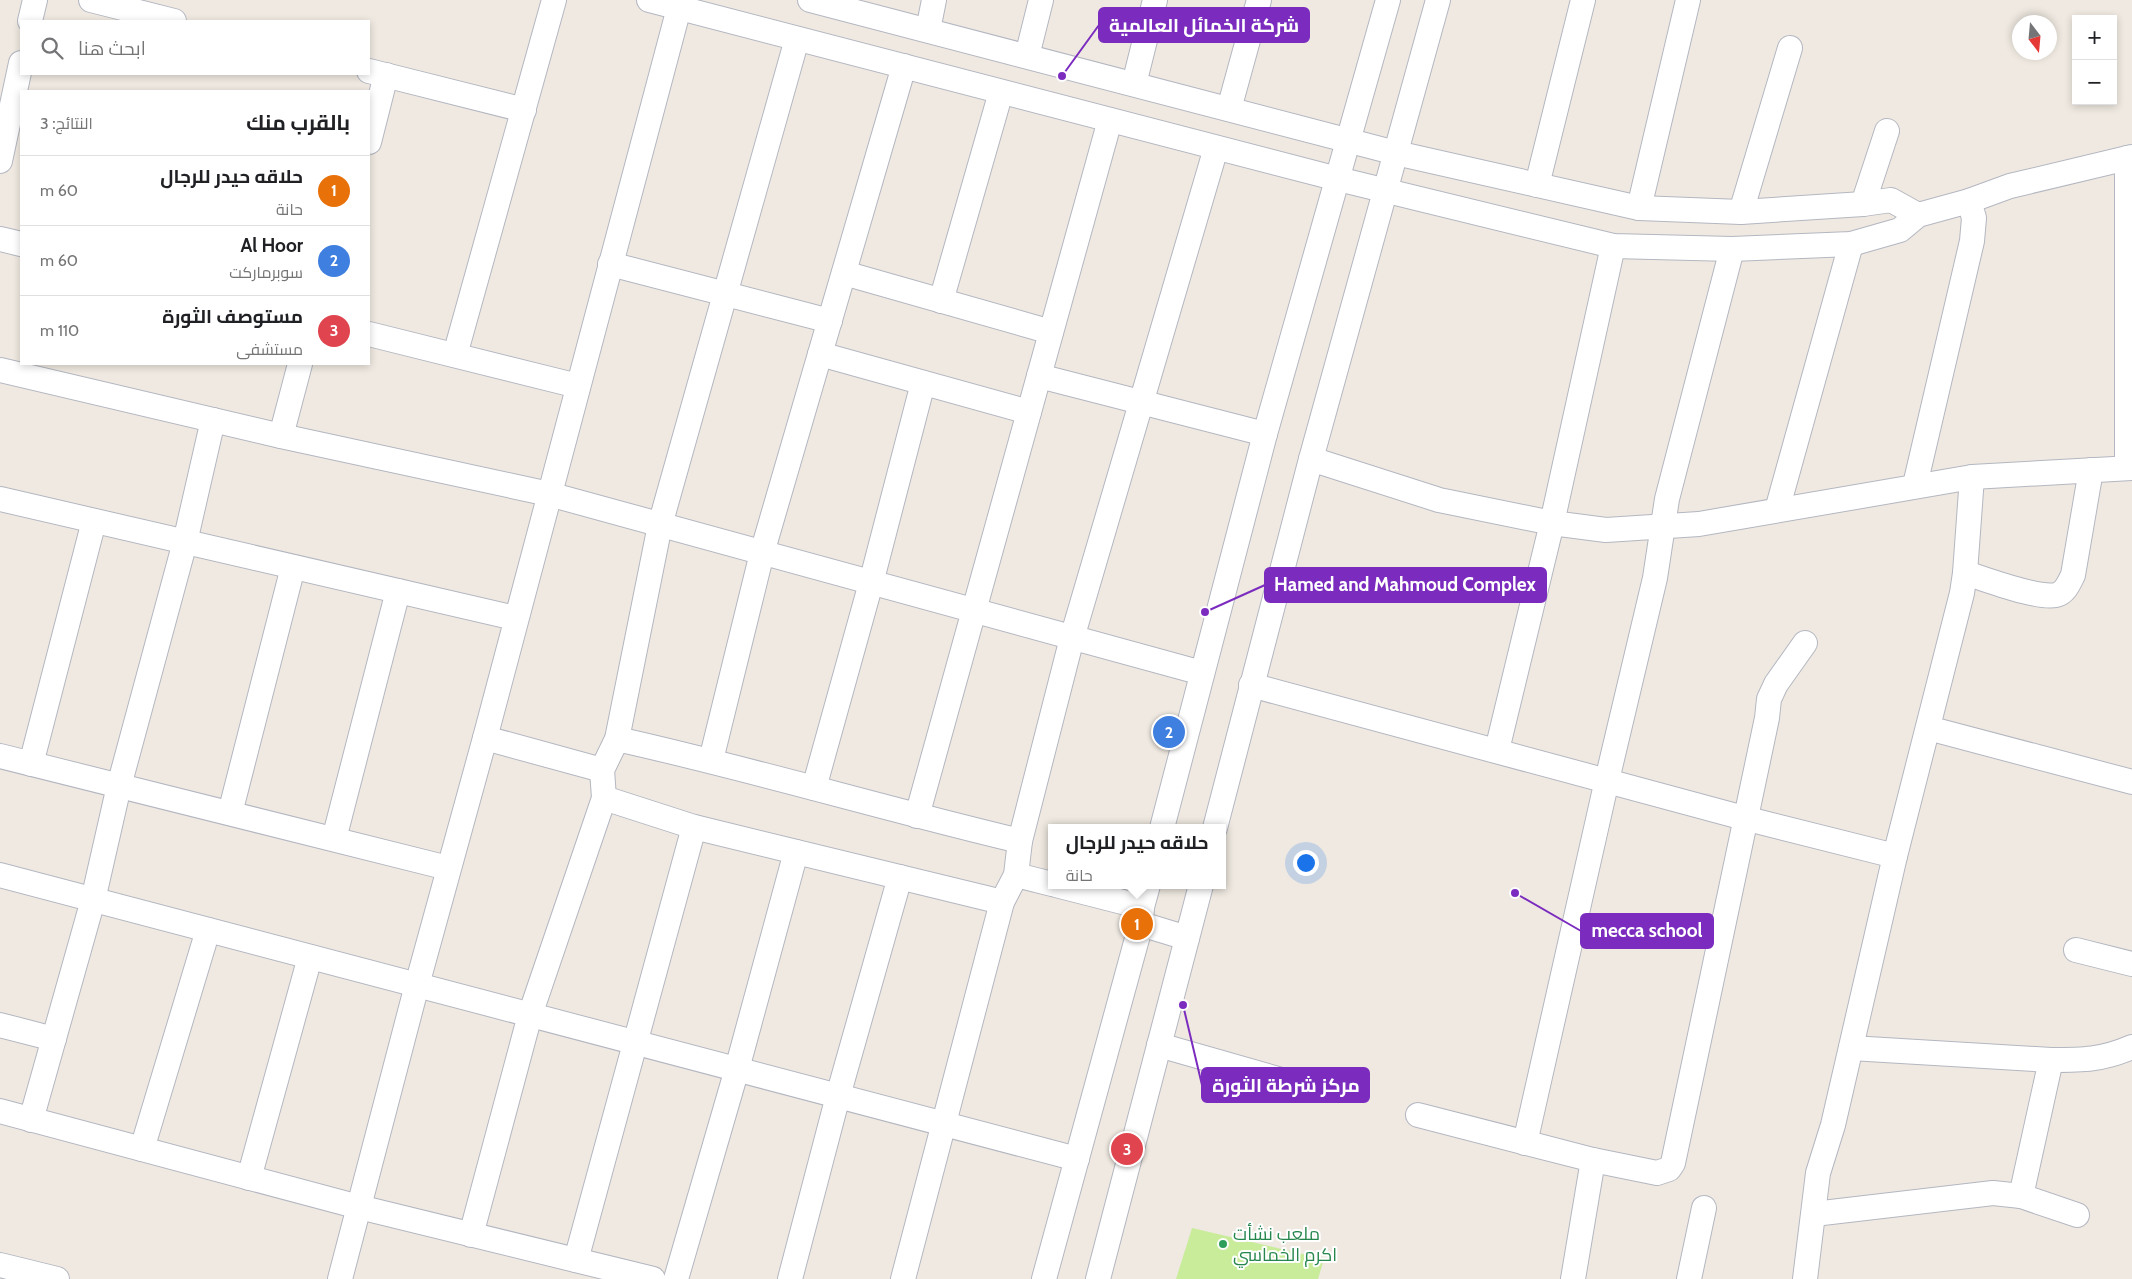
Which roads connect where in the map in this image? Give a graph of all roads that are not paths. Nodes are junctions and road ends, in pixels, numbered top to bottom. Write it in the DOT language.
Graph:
graph roads {
  1 [pos="35,0"];
  2 [pos="91,0"];
  3 [pos="554,0"];
  4 [pos="649,0"];
  5 [pos="934,0"];
  6 [pos="1041,0"];
  7 [pos="1155,0"];
  8 [pos="1259,0"];
  9 [pos="1388,0"];
  10 [pos="1438,0"];
  11 [pos="1583,0"];
  12 [pos="1688,0"];
  13 [pos="817,1"];
  14 [pos="679,8"];
  15 [pos="30,20"];
  16 [pos="170,20"];
  17 [pos="928,30"];
  18 [pos="797,39"];
  19 [pos="1790,48"];
  20 [pos="1027,56"];
  21 [pos="904,66"];
  22 [pos="20,68"];
  23 [pos="377,73"];
  24 [pos="1134,84"];
  25 [pos="1001,92"];
  26 [pos="1229,109"];
  27 [pos="524,110"];
  28 [pos="1110,120"];
  29 [pos="1886,131"];
  30 [pos="370,133"];
  31 [pos="1348,140"];
  32 [pos="1216,148"];
  33 [pos="1396,153"];
  34 [pos="2129,158"];
  35 [pos="0,161"];
  36 [pos="1338,179"];
  37 [pos="1537,185"];
  38 [pos="1386,191"];
  39 [pos="1969,201"];
  40 [pos="1863,204"];
  41 [pos="1639,208"];
  42 [pos="1741,212"];
  43 [pos="1918,215"];
  44 [pos="0,239"];
  45 [pos="20,244"];
  46 [pos="1851,244"];
  47 [pos="1613,246"];
  48 [pos="1732,249"];
  49 [pos="610,264"];
  50 [pos="844,273"];
  51 [pos="725,295"];
  52 [pos="941,301"];
  53 [pos="830,321"];
  54 [pos="1051,332"];
  55 [pos="370,334"];
  56 [pos="820,354"];
  57 [pos="455,355"];
  58 [pos="300,365"];
  59 [pos="0,370"];
  60 [pos="1039,376"];
  61 [pos="923,383"];
  62 [pos="578,386"];
  63 [pos="1141,402"];
  64 [pos="1029,412"];
  65 [pos="213,420"];
  66 [pos="1265,434"];
  67 [pos="281,436"];
  68 [pos="1311,459"];
  69 [pos="2130,468"];
  70 [pos="2092,470"];
  71 [pos="1972,477"];
  72 [pos="1915,485"];
  73 [pos="549,494"];
  74 [pos="0,499"];
  75 [pos="1777,510"];
  76 [pos="94,521"];
  77 [pos="1552,523"];
  78 [pos="660,525"];
  79 [pos="1662,527"];
  80 [pos="184,542"];
  81 [pos="762,553"];
  82 [pos="293,567"];
  83 [pos="1966,573"];
  84 [pos="871,583"];
  85 [pos="398,591"];
  86 [pos="974,611"];
  87 [pos="515,618"];
  88 [pos="1072,638"];
  89 [pos="1805,643"];
  90 [pos="1202,673"];
  91 [pos="1251,685"];
  92 [pos="1928,728"];
  93 [pos="485,738"];
  94 [pos="617,739"];
  95 [pos="1497,750"];
  96 [pos="0,756"];
  97 [pos="711,760"];
  98 [pos="30,764"];
  99 [pos="602,770"];
  100 [pos="1607,780"];
  101 [pos="2132,782"];
  102 [pos="119,786"];
  103 [pos="814,788"];
  104 [pos="604,798"];
  105 [pos="230,814"];
  106 [pos="917,816"];
  107 [pos="1744,818"];
  108 [pos="1163,824"];
  109 [pos="1216,824"];
  110 [pos="694,827"];
  111 [pos="334,839"];
  112 [pos="1020,841"];
  113 [pos="796,852"];
  114 [pos="1895,856"];
  115 [pos="448,868"];
  116 [pos="1016,875"];
  117 [pos="0,876"];
  118 [pos="900,877"];
  119 [pos="1048,883"];
  120 [pos="1074,889"];
  121 [pos="1200,889"];
  122 [pos="93,900"];
  123 [pos="1002,902"];
  124 [pos="1144,905"];
  125 [pos="208,930"];
  126 [pos="1187,938"];
  127 [pos="2076,950"];
  128 [pos="310,957"];
  129 [pos="2132,964"];
  130 [pos="417,985"];
  131 [pos="530,1015"];
  132 [pos="0,1025"];
  133 [pos="54,1039"];
  134 [pos="635,1042"];
  135 [pos="1159,1045"];
  136 [pos="2132,1047"];
  137 [pos="1851,1048"];
  138 [pos="2051,1060"];
  139 [pos="738,1069"];
  140 [pos="1300,1085"];
  141 [pos="838,1096"];
  142 [pos="0,1111"];
  143 [pos="1418,1115"];
  144 [pos="31,1120"];
  145 [pos="944,1124"];
  146 [pos="1525,1143"];
  147 [pos="142,1149"];
  148 [pos="1077,1159"];
  149 [pos="1593,1160"];
  150 [pos="249,1178"];
  151 [pos="2020,1196"];
  152 [pos="359,1207"];
  153 [pos="1704,1208"];
  154 [pos="1814,1214"];
  155 [pos="2077,1215"];
  156 [pos="471,1235"];
  157 [pos="576,1260"];
  158 [pos="0,1265"];
  159 [pos="57,1279"];
  160 [pos="340,1279"];
  161 [pos="653,1279"];
  162 [pos="676,1279"];
  163 [pos="790,1279"];
  164 [pos="903,1279"];
  165 [pos="1044,1279"];
  166 [pos="1098,1279"];
  167 [pos="1573,1279"];
  168 [pos="1689,1279"];
  169 [pos="1804,1279"];
  1 -- 15 [label="street"];
  2 -- 16 [label="street"];
  3 -- 27 [label="street"];
  4 -- 14 [label="street"];
  5 -- 17 [label="street"];
  6 -- 20 [label="street"];
  7 -- 24 [label="street"];
  8 -- 26 [label="street"];
  9 -- 31 [label="street"];
  10 -- 33 [label="street"];
  11 -- 37 [label="street"];
  12 -- 41 [label="street"];
  13 -- 17 [label="street"];
  14 -- 18 [label="street"];
  14 -- 49 [label="street"];
  17 -- 20 [label="street"];
  18 -- 21 [label="street"];
  18 -- 51 [label="street"];
  19 -- 42 [label="street"];
  20 -- 24 [label="street"];
  21 -- 25 [label="street"];
  21 -- 50 [label="street"];
  22 -- 35 [label="street"];
  23 -- 27 [label="street"];
  23 -- 30 [label="street"];
  24 -- 26 [label="street"];
  25 -- 28 [label="street"];
  25 -- 52 [label="street"];
  26 -- 31 [label="street"];
  27 -- 57 [label="street"];
  28 -- 32 [label="street"];
  28 -- 54 [label="street"];
  29 -- 40 [label="street"];
  31 -- 33 [label="street"];
  31 -- 36 [label="street"];
  32 -- 36 [label="street"];
  32 -- 63 [label="street"];
  33 -- 37 [label="street"];
  33 -- 38 [label="street"];
  34 -- 39 [label="street"];
  34 -- 69 [label="street"];
  36 -- 38 [label="street"];
  36 -- 66 [label="street"];
  37 -- 41 [label="street"];
  38 -- 47 [label="street"];
  38 -- 68 [label="street"];
  39 -- 43 [label="street"];
  39 -- 72 [label="street"];
  40 -- 42 [label="street"];
  40 -- 43 [label="street"];
  41 -- 42 [label="street"];
  43 -- 46 [label="street"];
  44 -- 45 [label="street"];
  46 -- 48 [label="street"];
  46 -- 75 [label="street"];
  47 -- 48 [label="street"];
  47 -- 77 [label="street"];
  48 -- 79 [label="street"];
  49 -- 51 [label="street"];
  49 -- 62 [label="street"];
  50 -- 52 [label="street"];
  50 -- 53 [label="street"];
  51 -- 53 [label="street"];
  51 -- 78 [label="street"];
  52 -- 54 [label="street"];
  53 -- 56 [label="street"];
  54 -- 60 [label="street"];
  55 -- 57 [label="street"];
  56 -- 61 [label="street"];
  56 -- 81 [label="street"];
  57 -- 62 [label="street"];
  58 -- 67 [label="street"];
  59 -- 65 [label="street"];
  60 -- 63 [label="street"];
  60 -- 64 [label="street"];
  61 -- 64 [label="street"];
  61 -- 84 [label="street"];
  62 -- 73 [label="street"];
  63 -- 66 [label="street"];
  63 -- 88 [label="street"];
  64 -- 86 [label="street"];
  65 -- 67 [label="street"];
  65 -- 80 [label="street"];
  66 -- 90 [label="street"];
  67 -- 73 [label="street"];
  68 -- 77 [label="street"];
  68 -- 91 [label="street"];
  69 -- 70 [label="street"];
  70 -- 71 [label="street"];
  70 -- 83 [label="street"];
  71 -- 72 [label="street"];
  71 -- 83 [label="street"];
  72 -- 75 [label="street"];
  73 -- 78 [label="street"];
  73 -- 87 [label="street"];
  74 -- 76 [label="street"];
  75 -- 79 [label="street"];
  76 -- 80 [label="street"];
  76 -- 98 [label="street"];
  77 -- 79 [label="street"];
  77 -- 95 [label="street"];
  78 -- 81 [label="street"];
  78 -- 94 [label="street"];
  79 -- 100 [label="street"];
  80 -- 82 [label="street"];
  80 -- 102 [label="street"];
  81 -- 84 [label="street"];
  81 -- 97 [label="street"];
  82 -- 85 [label="street"];
  82 -- 105 [label="street"];
  83 -- 92 [label="street"];
  84 -- 86 [label="street"];
  84 -- 103 [label="street"];
  85 -- 87 [label="street"];
  85 -- 111 [label="street"];
  86 -- 88 [label="street"];
  86 -- 106 [label="street"];
  87 -- 93 [label="street"];
  88 -- 90 [label="street"];
  88 -- 112 [label="street"];
  89 -- 107 [label="street"];
  90 -- 108 [label="street"];
  91 -- 95 [label="street"];
  91 -- 109 [label="street"];
  92 -- 101 [label="street"];
  92 -- 114 [label="street"];
  93 -- 99 [label="street"];
  93 -- 115 [label="street"];
  94 -- 97 [label="street"];
  94 -- 99 [label="street"];
  95 -- 100 [label="street"];
  96 -- 98 [label="street"];
  97 -- 103 [label="street"];
  98 -- 102 [label="street"];
  99 -- 104 [label="street"];
  100 -- 107 [label="street"];
  100 -- 146 [label="street"];
  102 -- 105 [label="street"];
  102 -- 122 [label="street"];
  103 -- 106 [label="street"];
  104 -- 110 [label="street"];
  104 -- 131 [label="street"];
  105 -- 111 [label="street"];
  106 -- 112 [label="street"];
  107 -- 114 [label="street"];
  107 -- 149 [label="street"];
  110 -- 113 [label="street"];
  110 -- 134 [label="street"];
  111 -- 115 [label="street"];
  112 -- 116 [label="street"];
  113 -- 118 [label="street"];
  113 -- 139 [label="street"];
  114 -- 137 [label="street"];
  115 -- 130 [label="street"];
  116 -- 119 [label="street"];
  116 -- 123 [label="street"];
  117 -- 122 [label="street"];
  118 -- 123 [label="street"];
  118 -- 141 [label="street"];
  120 -- 124 [label="street"];
  121 -- 126 [label="street"];
  122 -- 125 [label="street"];
  122 -- 133 [label="street"];
  123 -- 145 [label="street"];
  124 -- 126 [label="street"];
  124 -- 148 [label="street"];
  125 -- 128 [label="street"];
  125 -- 147 [label="street"];
  126 -- 135 [label="street"];
  127 -- 129 [label="street"];
  128 -- 130 [label="street"];
  128 -- 150 [label="street"];
  130 -- 131 [label="street"];
  130 -- 152 [label="street"];
  131 -- 134 [label="street"];
  131 -- 156 [label="street"];
  132 -- 133 [label="street"];
  133 -- 144 [label="street"];
  134 -- 139 [label="street"];
  134 -- 157 [label="street"];
  135 -- 140 [label="street"];
  135 -- 166 [label="street"];
  136 -- 138 [label="street"];
  137 -- 138 [label="street"];
  137 -- 154 [label="street"];
  138 -- 151 [label="street"];
  139 -- 141 [label="street"];
  139 -- 162 [label="street"];
  141 -- 145 [label="street"];
  141 -- 163 [label="street"];
  142 -- 144 [label="street"];
  143 -- 146 [label="street"];
  144 -- 147 [label="street"];
  145 -- 148 [label="street"];
  145 -- 164 [label="street"];
  146 -- 149 [label="street"];
  147 -- 150 [label="street"];
  148 -- 165 [label="street"];
  149 -- 167 [label="street"];
  150 -- 152 [label="street"];
  151 -- 154 [label="street"];
  151 -- 155 [label="street"];
  152 -- 156 [label="street"];
  152 -- 160 [label="street"];
  153 -- 168 [label="street"];
  154 -- 169 [label="street"];
  156 -- 157 [label="street"];
  157 -- 161 [label="street"];
  158 -- 159 [label="street"];
}
